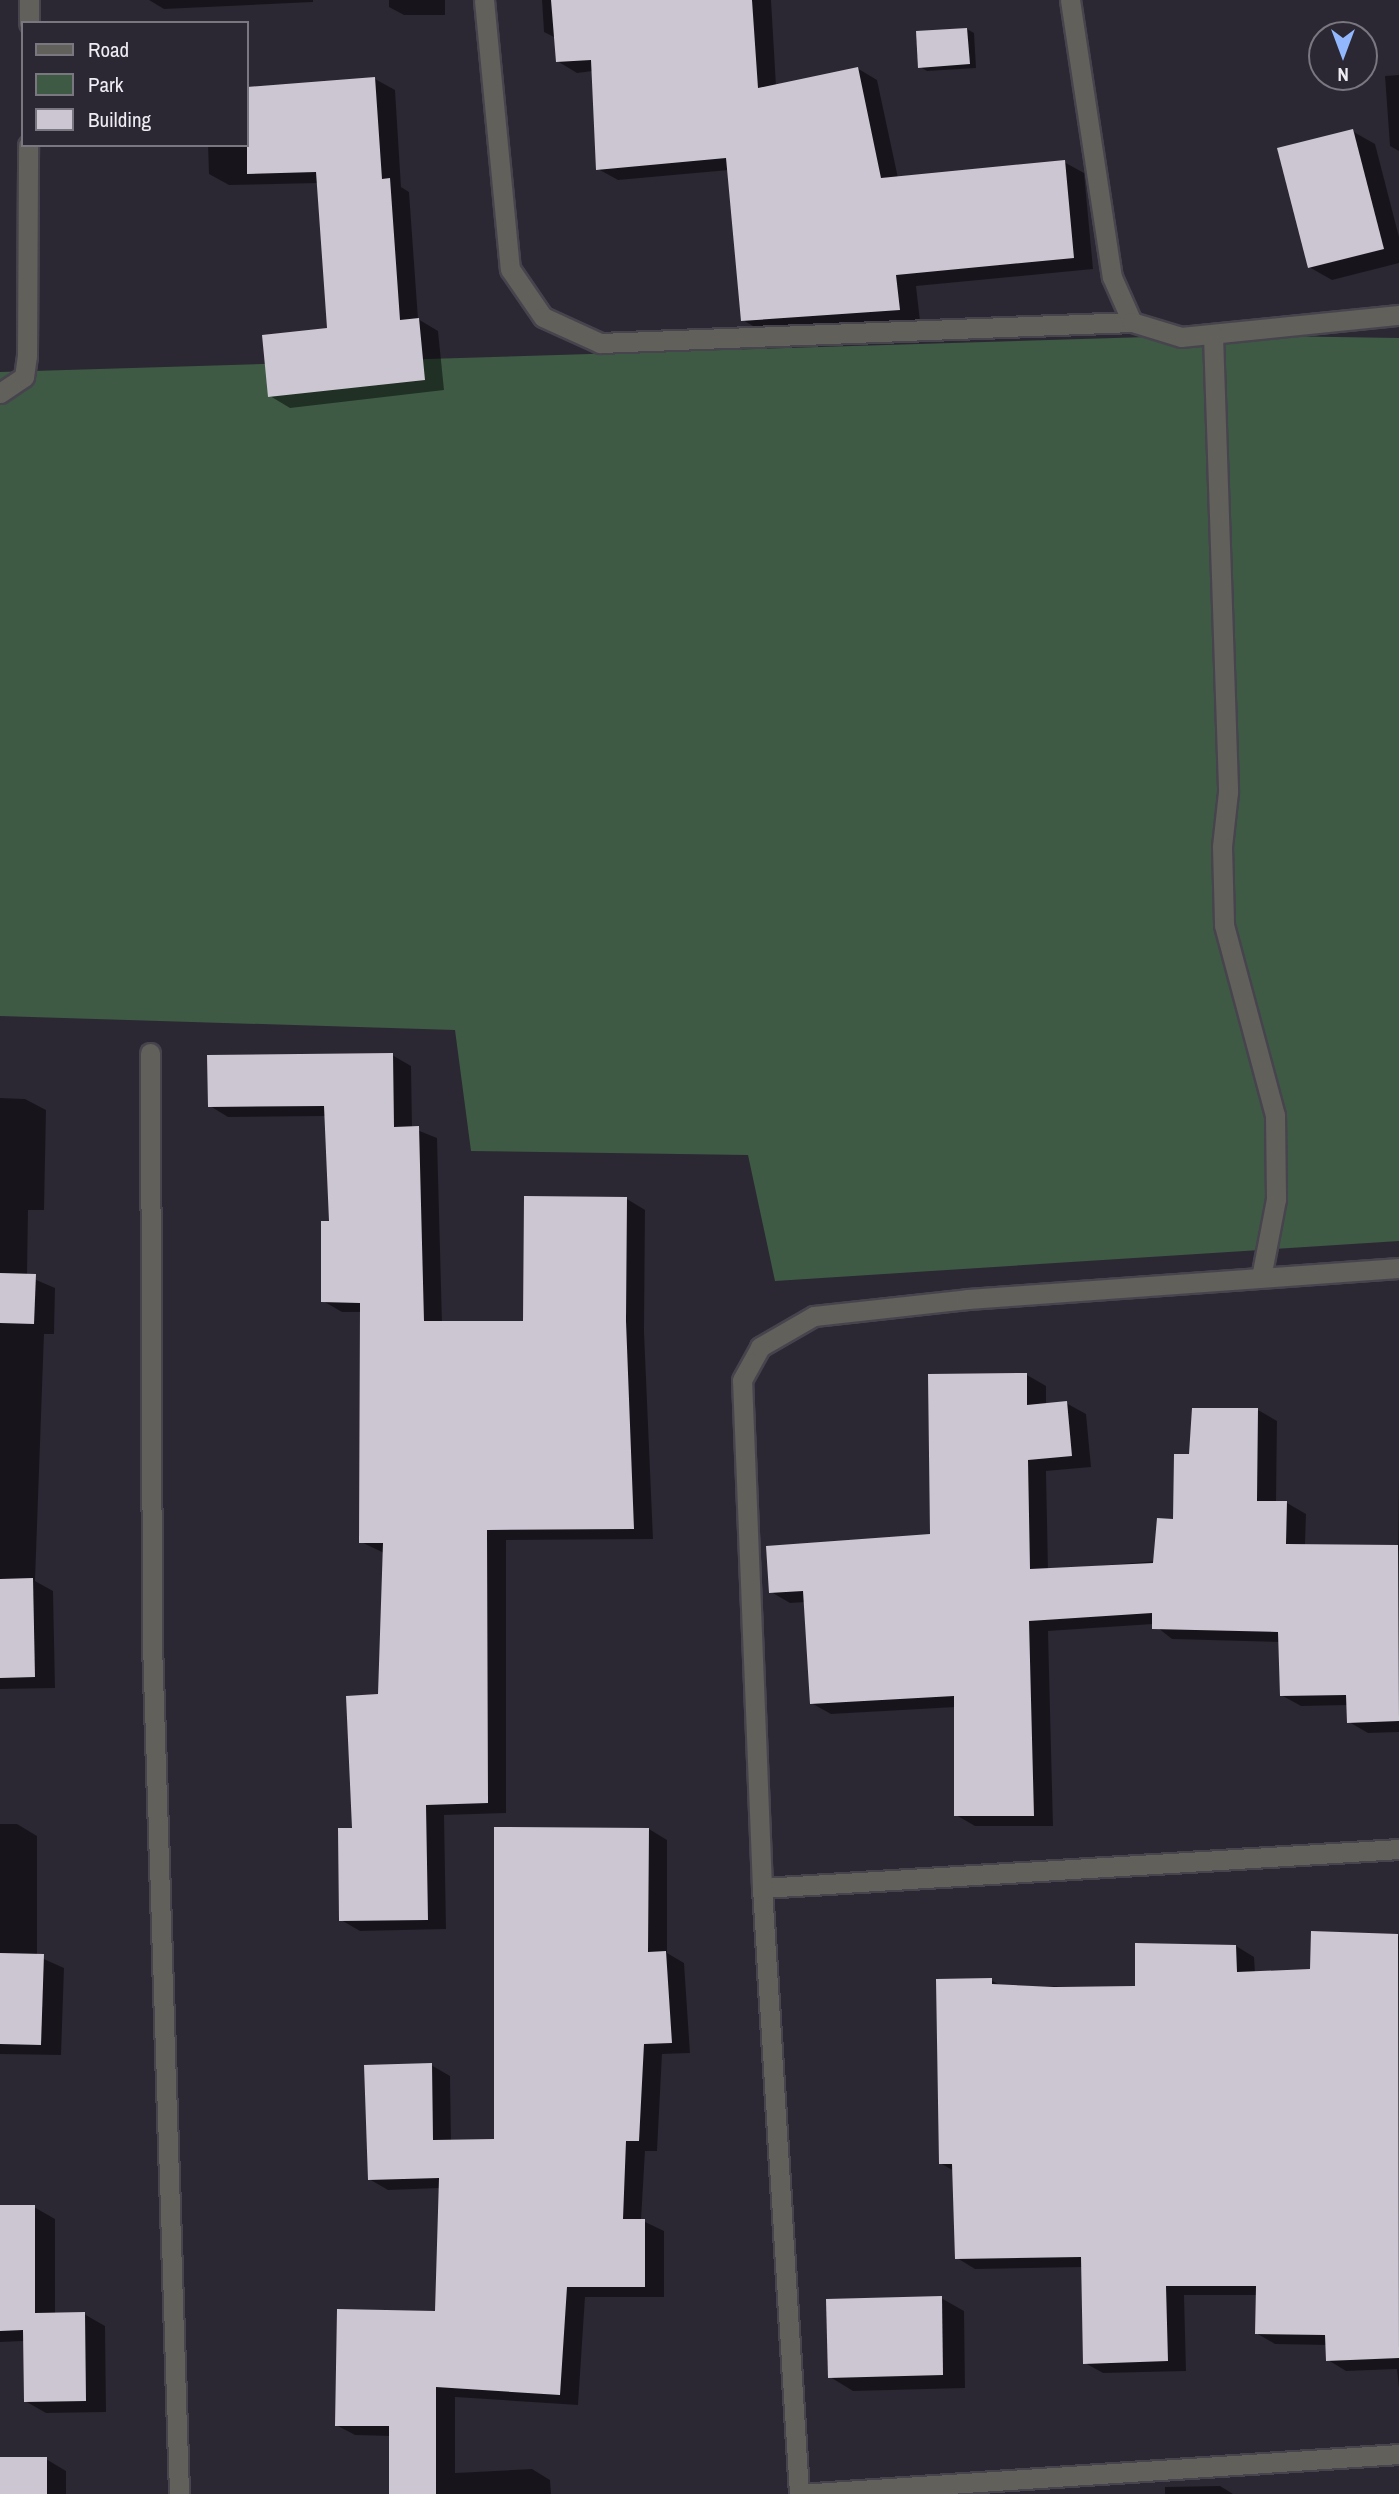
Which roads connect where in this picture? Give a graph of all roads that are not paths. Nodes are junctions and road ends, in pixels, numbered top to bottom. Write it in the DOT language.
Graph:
graph roads {
  1 [pos="29,0"];
  2 [pos="484,0"];
  3 [pos="1070,0"];
  4 [pos="29,21"];
  5 [pos="28,147"];
  6 [pos="1399,315"];
  7 [pos="1132,322"];
  8 [pos="1213,335"];
  9 [pos="0,393"];
  10 [pos="150,1053"];
  11 [pos="1399,1268"];
  12 [pos="1261,1278"];
  13 [pos="1399,1849"];
  14 [pos="762,1888"];
  15 [pos="1399,2454"];
  16 [pos="799,2493"];
  17 [pos="179,2494"];
  1 -- 4 [label="street"];
  2 -- 7 [label="street"];
  3 -- 7 [label="street"];
  5 -- 9 [label="street"];
  6 -- 8 [label="street"];
  7 -- 8 [label="street"];
  8 -- 12 [label="street"];
  10 -- 17 [label="street"];
  11 -- 12 [label="street"];
  12 -- 14 [label="street"];
  13 -- 14 [label="street"];
  14 -- 16 [label="street"];
  15 -- 16 [label="street"];
}
